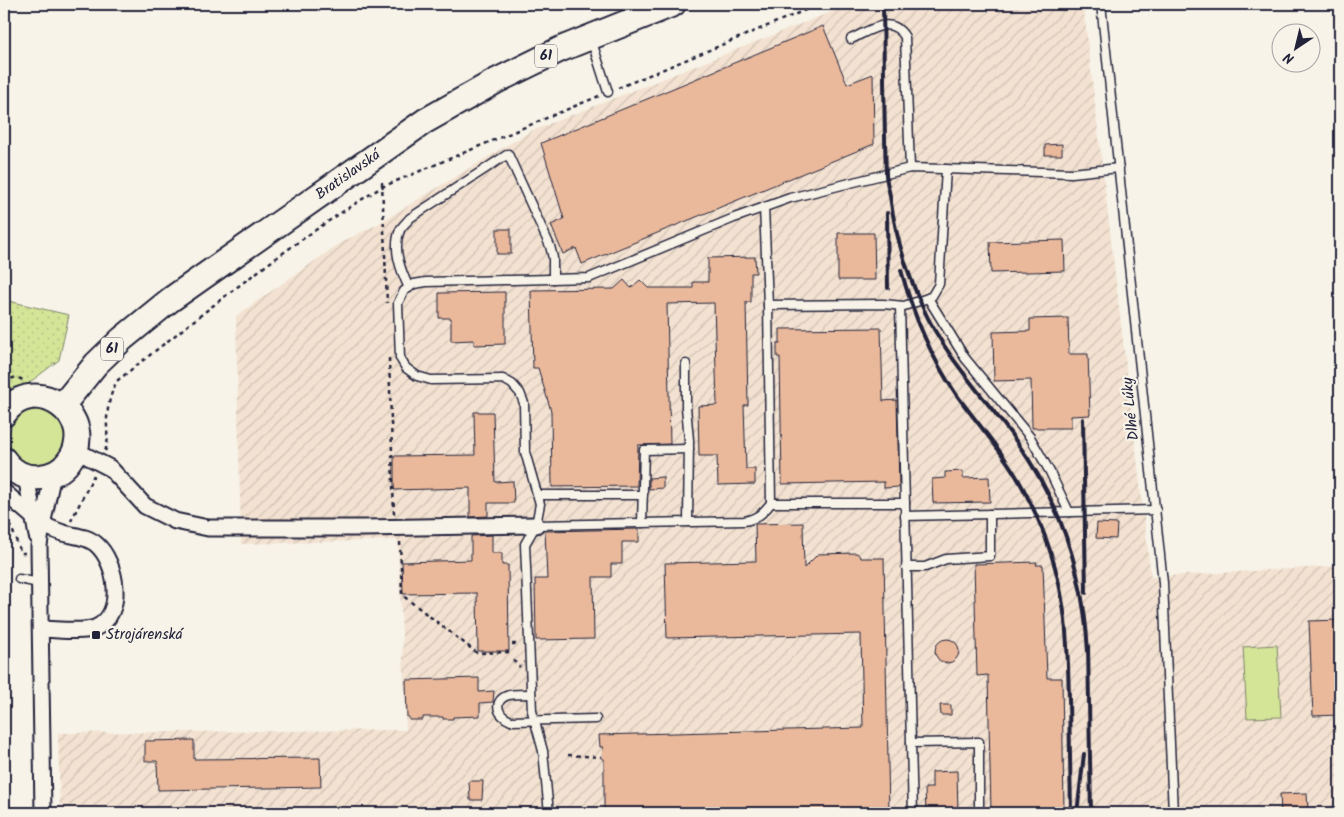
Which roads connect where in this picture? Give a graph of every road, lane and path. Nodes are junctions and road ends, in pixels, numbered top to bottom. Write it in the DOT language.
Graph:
graph roads {
  1 [pos="673,4"];
  2 [pos="820,4"];
  3 [pos="1102,4"];
  4 [pos="590,36"];
  5 [pos="851,38"];
  6 [pos="608,92"];
  7 [pos="910,168"];
  8 [pos="1119,168"];
  9 [pos="946,169"];
  10 [pos="382,182"];
  11 [pos="382,187"];
  12 [pos="764,207"];
  13 [pos="553,279"];
  14 [pos="409,288"];
  15 [pos="928,298"];
  16 [pos="387,304"];
  17 [pos="768,305"];
  18 [pos="900,306"];
  19 [pos="388,352"];
  20 [pos="686,364"];
  21 [pos="8,380"];
  22 [pos="4,383"];
  23 [pos="62,406"];
  24 [pos="4,414"];
  25 [pos="107,448"];
  26 [pos="689,449"];
  27 [pos="75,450"];
  28 [pos="4,460"];
  29 [pos="95,472"];
  30 [pos="53,474"];
  31 [pos="26,476"];
  32 [pos="4,492"];
  33 [pos="538,495"];
  34 [pos="643,495"];
  35 [pos="771,503"];
  36 [pos="905,503"];
  37 [pos="1156,510"];
  38 [pos="1069,512"];
  39 [pos="990,514"];
  40 [pos="905,516"];
  41 [pos="4,518"];
  42 [pos="400,518"];
  43 [pos="688,522"];
  44 [pos="642,523"];
  45 [pos="36,524"];
  46 [pos="536,525"];
  47 [pos="67,527"];
  48 [pos="400,535"];
  49 [pos="20,553"];
  50 [pos="906,567"];
  51 [pos="19,579"];
  52 [pos="39,583"];
  53 [pos="41,629"];
  54 [pos="512,644"];
  55 [pos="521,644"];
  56 [pos="512,652"];
  57 [pos="513,660"];
  58 [pos="522,670"];
  59 [pos="531,694"];
  60 [pos="596,719"];
  61 [pos="534,720"];
  62 [pos="911,743"];
  63 [pos="568,755"];
  64 [pos="601,757"];
  65 [pos="43,813"];
  66 [pos="549,813"];
  67 [pos="913,813"];
  68 [pos="979,813"];
  69 [pos="1173,813"];
  1 -- 4 [label="main road, Bratislavská / 61"];
  2 -- 6 [label="path"];
  3 -- 8 [label="lane, Dlhé Lúky"];
  4 -- 6 [label="lane"];
  4 -- 23 [label="main road, Bratislavská / 61"];
  5 -- 7 [label="lane"];
  6 -- 11 [label="path"];
  7 -- 9 [label="lane"];
  7 -- 12 [label="lane"];
  8 -- 9 [label="lane"];
  8 -- 37 [label="lane, Dlhé Lúky"];
  9 -- 15 [label="lane"];
  10 -- 11 [label="path"];
  11 -- 16 [label="path"];
  11 -- 25 [label="path"];
  12 -- 13 [label="lane"];
  12 -- 17 [label="lane"];
  13 -- 14 [label="lane"];
  13 -- 14 [label="lane"];
  14 -- 33 [label="lane"];
  15 -- 18 [label="lane"];
  15 -- 38 [label="lane"];
  17 -- 18 [label="lane"];
  17 -- 35 [label="lane"];
  18 -- 36 [label="lane"];
  19 -- 42 [label="path"];
  20 -- 26 [label="lane"];
  21 -- 22 [label="path"];
  23 -- 24 [label="main road"];
  23 -- 27 [label="main road"];
  26 -- 34 [label="lane"];
  26 -- 43 [label="lane"];
  27 -- 30 [label="main road"];
  27 -- 46 [label="street"];
  28 -- 31 [label="main road"];
  29 -- 47 [label="path"];
  30 -- 31 [label="main road"];
  30 -- 45 [label="street"];
  31 -- 45 [label="street"];
  32 -- 45 [label="street"];
  33 -- 34 [label="lane"];
  33 -- 46 [label="lane"];
  34 -- 44 [label="lane"];
  35 -- 36 [label="lane"];
  35 -- 43 [label="lane"];
  36 -- 40 [label="lane"];
  37 -- 38 [label="lane"];
  37 -- 69 [label="lane, Dlhé Lúky"];
  38 -- 39 [label="lane"];
  39 -- 40 [label="lane"];
  39 -- 50 [label="lane"];
  40 -- 50 [label="lane"];
  41 -- 49 [label="path"];
  43 -- 44 [label="lane"];
  44 -- 46 [label="lane"];
  45 -- 52 [label="street"];
  45 -- 53 [label="street"];
  46 -- 59 [label="lane"];
  48 -- 56 [label="path"];
  50 -- 62 [label="lane"];
  51 -- 52 [label="lane"];
  52 -- 53 [label="street"];
  53 -- 65 [label="street"];
  54 -- 55 [label="path"];
  57 -- 58 [label="path"];
  59 -- 61 [label="lane"];
  59 -- 61 [label="lane"];
  60 -- 61 [label="lane"];
  61 -- 66 [label="lane"];
  62 -- 67 [label="lane"];
  62 -- 68 [label="lane"];
  63 -- 64 [label="path"];
}
